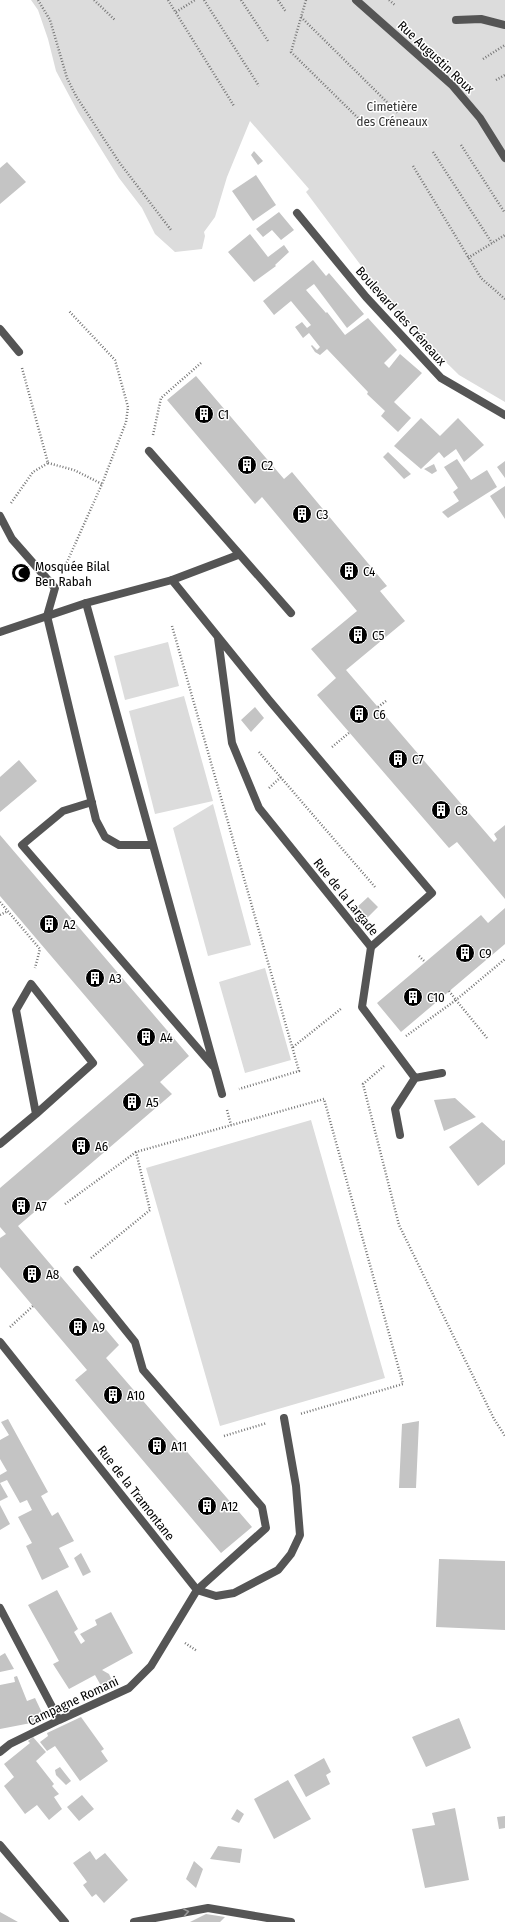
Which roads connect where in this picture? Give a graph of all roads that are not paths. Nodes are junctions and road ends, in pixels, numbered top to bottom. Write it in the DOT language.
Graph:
graph roads {
  1 [pos="356,0"];
  2 [pos="456,20"];
  3 [pos="505,25"];
  4 [pos="505,158"];
  5 [pos="297,212"];
  6 [pos="0,329"];
  7 [pos="19,352"];
  8 [pos="505,415"];
  9 [pos="149,451"];
  10 [pos="0,516"];
  11 [pos="238,555"];
  12 [pos="172,580"];
  13 [pos="86,603"];
  14 [pos="291,613"];
  15 [pos="47,616"];
  16 [pos="0,632"];
  17 [pos="218,638"];
  18 [pos="92,802"];
  19 [pos="152,845"];
  20 [pos="371,947"];
  21 [pos="215,1068"];
  22 [pos="442,1073"];
  23 [pos="415,1078"];
  24 [pos="222,1094"];
  25 [pos="36,1114"];
  26 [pos="400,1135"];
  27 [pos="0,1144"];
  28 [pos="77,1270"];
  29 [pos="0,1342"];
  30 [pos="284,1418"];
  31 [pos="196,1590"];
  32 [pos="0,1608"];
  33 [pos="59,1720"];
  34 [pos="0,1752"];
  35 [pos="0,1845"];
  36 [pos="65,1922"];
  37 [pos="134,1922"];
  38 [pos="291,1922"];
  1 -- 4 [label="street, Rue Augustin Roux"];
  2 -- 3 [label="street"];
  5 -- 8 [label="street, Boulevard des Créneaux"];
  6 -- 7 [label="street"];
  9 -- 11 [label="street"];
  10 -- 15 [label="street"];
  11 -- 12 [label="street"];
  11 -- 14 [label="street"];
  12 -- 13 [label="street"];
  12 -- 17 [label="street, Rue de la Largade"];
  13 -- 15 [label="street"];
  13 -- 19 [label="street"];
  15 -- 16 [label="street"];
  15 -- 18 [label="street"];
  17 -- 20 [label="street, Rue de la Largade"];
  17 -- 20 [label="street, Rue de la Largade"];
  18 -- 19 [label="street"];
  18 -- 21 [label="street"];
  19 -- 21 [label="street"];
  20 -- 23 [label="street"];
  21 -- 24 [label="street"];
  22 -- 23 [label="street"];
  23 -- 26 [label="street"];
  25 -- 25 [label="street"];
  25 -- 27 [label="street"];
  28 -- 31 [label="street"];
  29 -- 31 [label="street, Rue de la Tramontane"];
  30 -- 31 [label="street"];
  31 -- 33 [label="street, Campagne Romani"];
  32 -- 33 [label="street"];
  33 -- 34 [label="street, Campagne Romani"];
  35 -- 36 [label="street"];
  37 -- 38 [label="street, one-way"];
}
